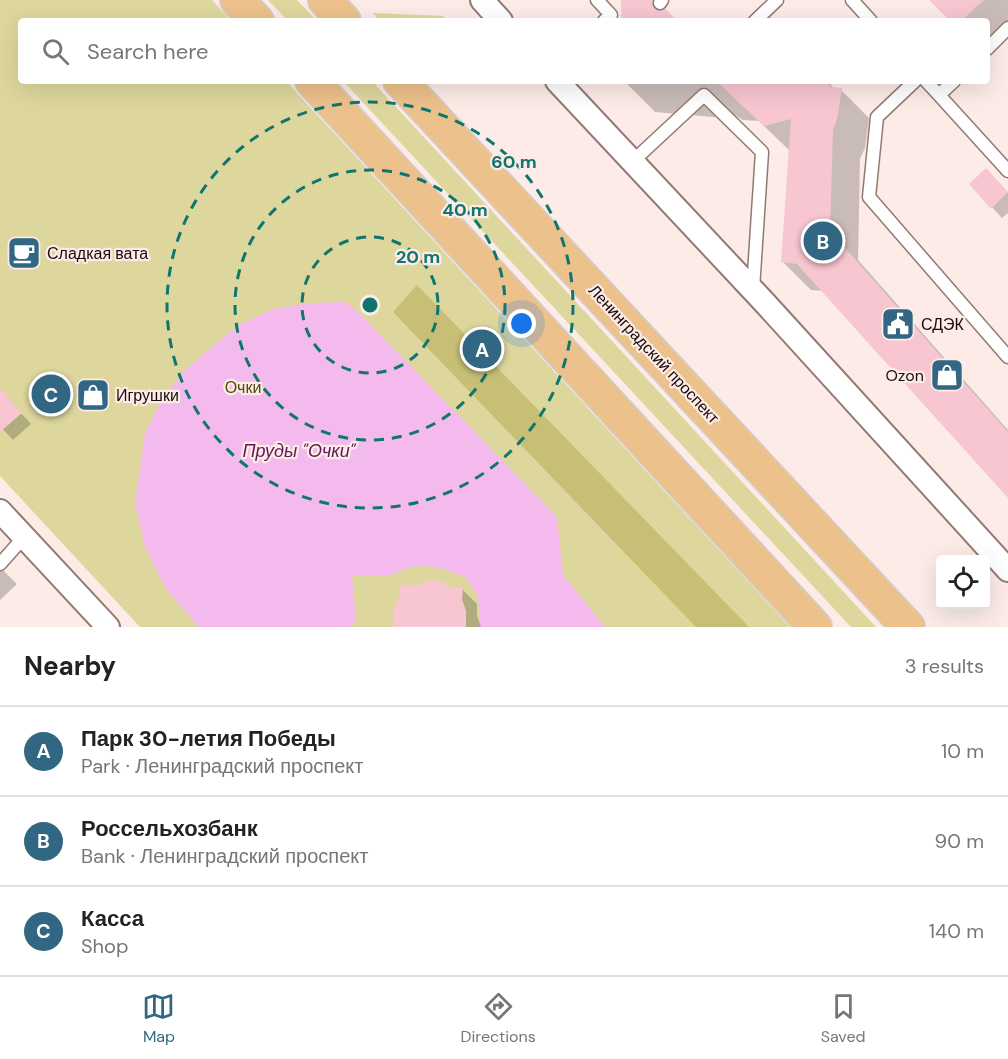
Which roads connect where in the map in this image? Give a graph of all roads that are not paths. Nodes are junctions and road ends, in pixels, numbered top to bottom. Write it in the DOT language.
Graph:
graph roads {
  1 [pos="237,0"];
  2 [pos="325,0"];
  3 [pos="482,0"];
  4 [pos="597,0"];
  5 [pos="777,0"];
  6 [pos="852,0"];
  7 [pos="612,16"];
  8 [pos="254,18"];
  9 [pos="341,18"];
  10 [pos="498,18"];
  11 [pos="758,18"];
  12 [pos="868,18"];
  13 [pos="1008,28"];
  14 [pos="990,46"];
  15 [pos="315,84"];
  16 [pos="403,84"];
  17 [pos="560,84"];
  18 [pos="912,84"];
  19 [pos="929,84"];
  20 [pos="951,84"];
  21 [pos="939,96"];
  22 [pos="632,162"];
  23 [pos="1008,171"];
  24 [pos="752,290"];
  25 [pos="1008,357"];
  26 [pos="0,511"];
  27 [pos="24,537"];
  28 [pos="0,564"];
  29 [pos="1008,570"];
  30 [pos="108,627"];
  31 [pos="815,627"];
  32 [pos="908,627"];
  1 -- 8 [label="main road"];
  2 -- 9 [label="main road"];
  3 -- 10 [label="street"];
  4 -- 7 [label="lane"];
  5 -- 11 [label="lane"];
  6 -- 12 [label="lane"];
  13 -- 14 [label="lane"];
  15 -- 31 [label="main road"];
  16 -- 32 [label="main road, Ленинградский проспект"];
  17 -- 22 [label="street"];
  18 -- 25 [label="lane"];
  19 -- 21 [label="lane"];
  20 -- 21 [label="lane"];
  21 -- 23 [label="lane"];
  22 -- 24 [label="street"];
  22 -- 24 [label="lane"];
  24 -- 29 [label="street"];
  26 -- 27 [label="street"];
  27 -- 28 [label="lane"];
  27 -- 30 [label="street"];
}
